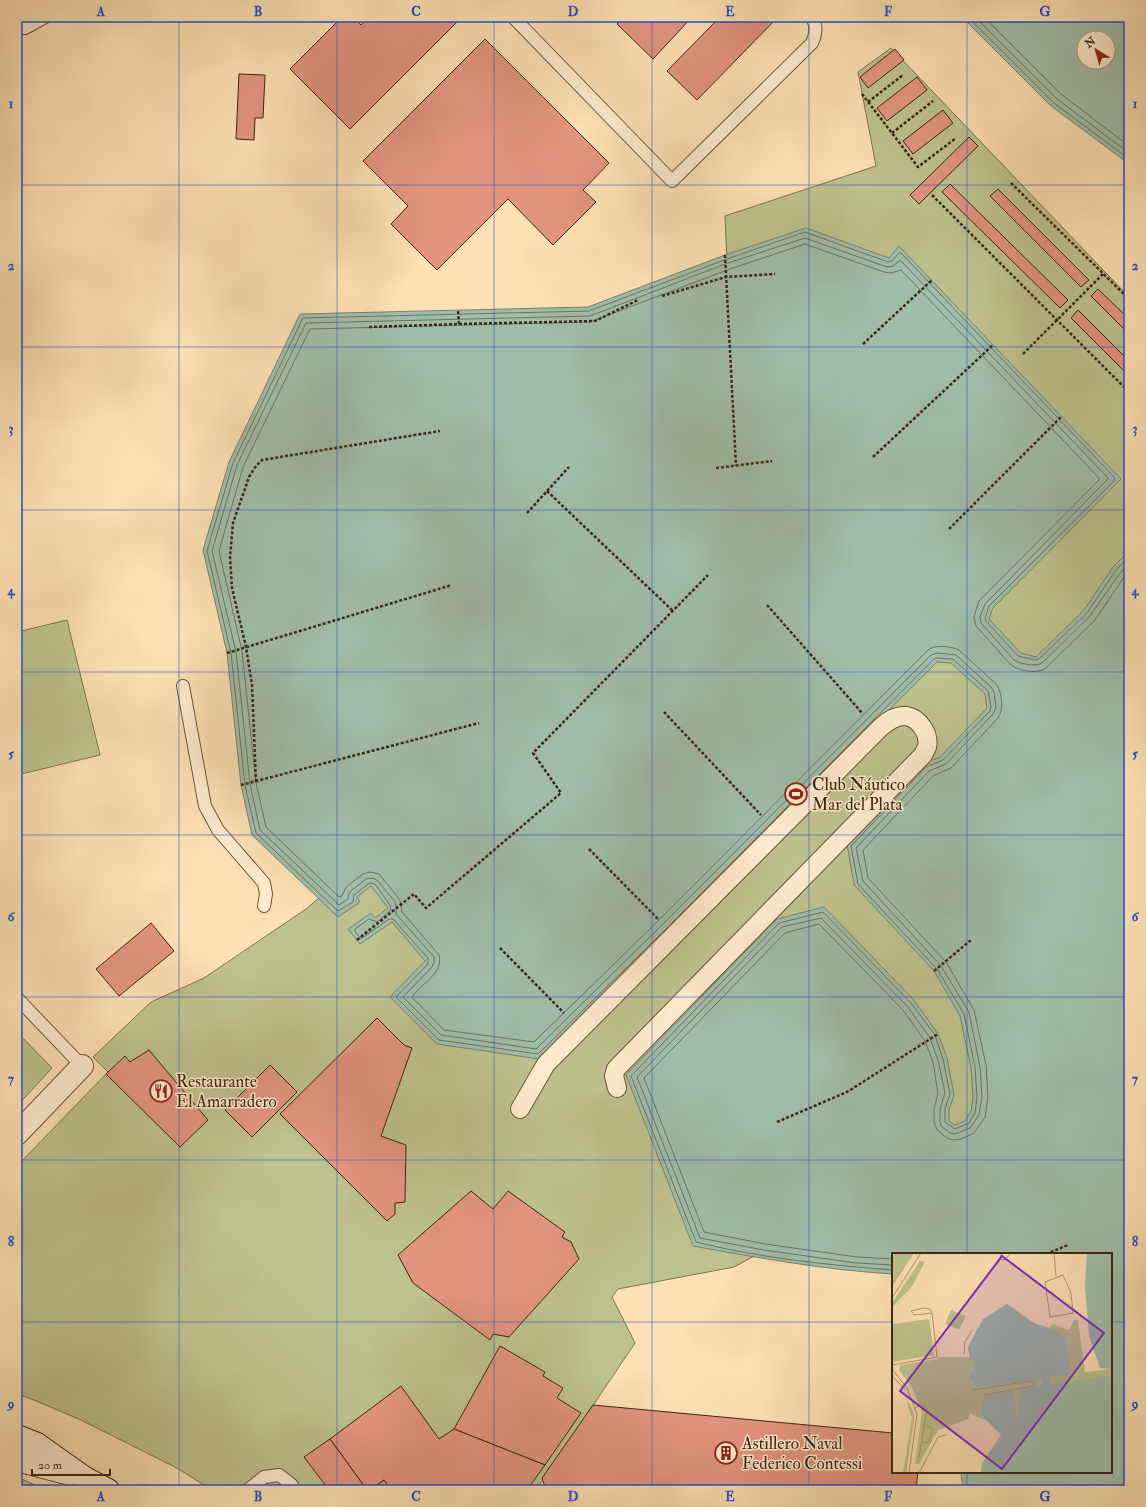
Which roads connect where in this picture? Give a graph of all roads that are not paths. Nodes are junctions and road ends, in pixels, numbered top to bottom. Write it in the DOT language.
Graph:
graph roads {
  1 [pos="45,17"];
  2 [pos="512,17"];
  3 [pos="811,17"];
  4 [pos="17,28"];
  5 [pos="184,686"];
  6 [pos="264,906"];
  7 [pos="17,998"];
  8 [pos="82,1066"];
  9 [pos="617,1088"];
  10 [pos="520,1109"];
  11 [pos="17,1134"];
  12 [pos="17,1436"];
  13 [pos="17,1460"];
  14 [pos="85,1478"];
  15 [pos="108,1490"];
  16 [pos="248,1490"];
  17 [pos="296,1490"];
  1 -- 4 [label="lane"];
  2 -- 3 [label="lane"];
  5 -- 6 [label="lane"];
  7 -- 8 [label="lane"];
  8 -- 11 [label="main road"];
  9 -- 10 [label="street"];
  12 -- 14 [label="main road"];
  13 -- 14 [label="main road"];
  14 -- 15 [label="main road"];
  16 -- 17 [label="lane"];
}
